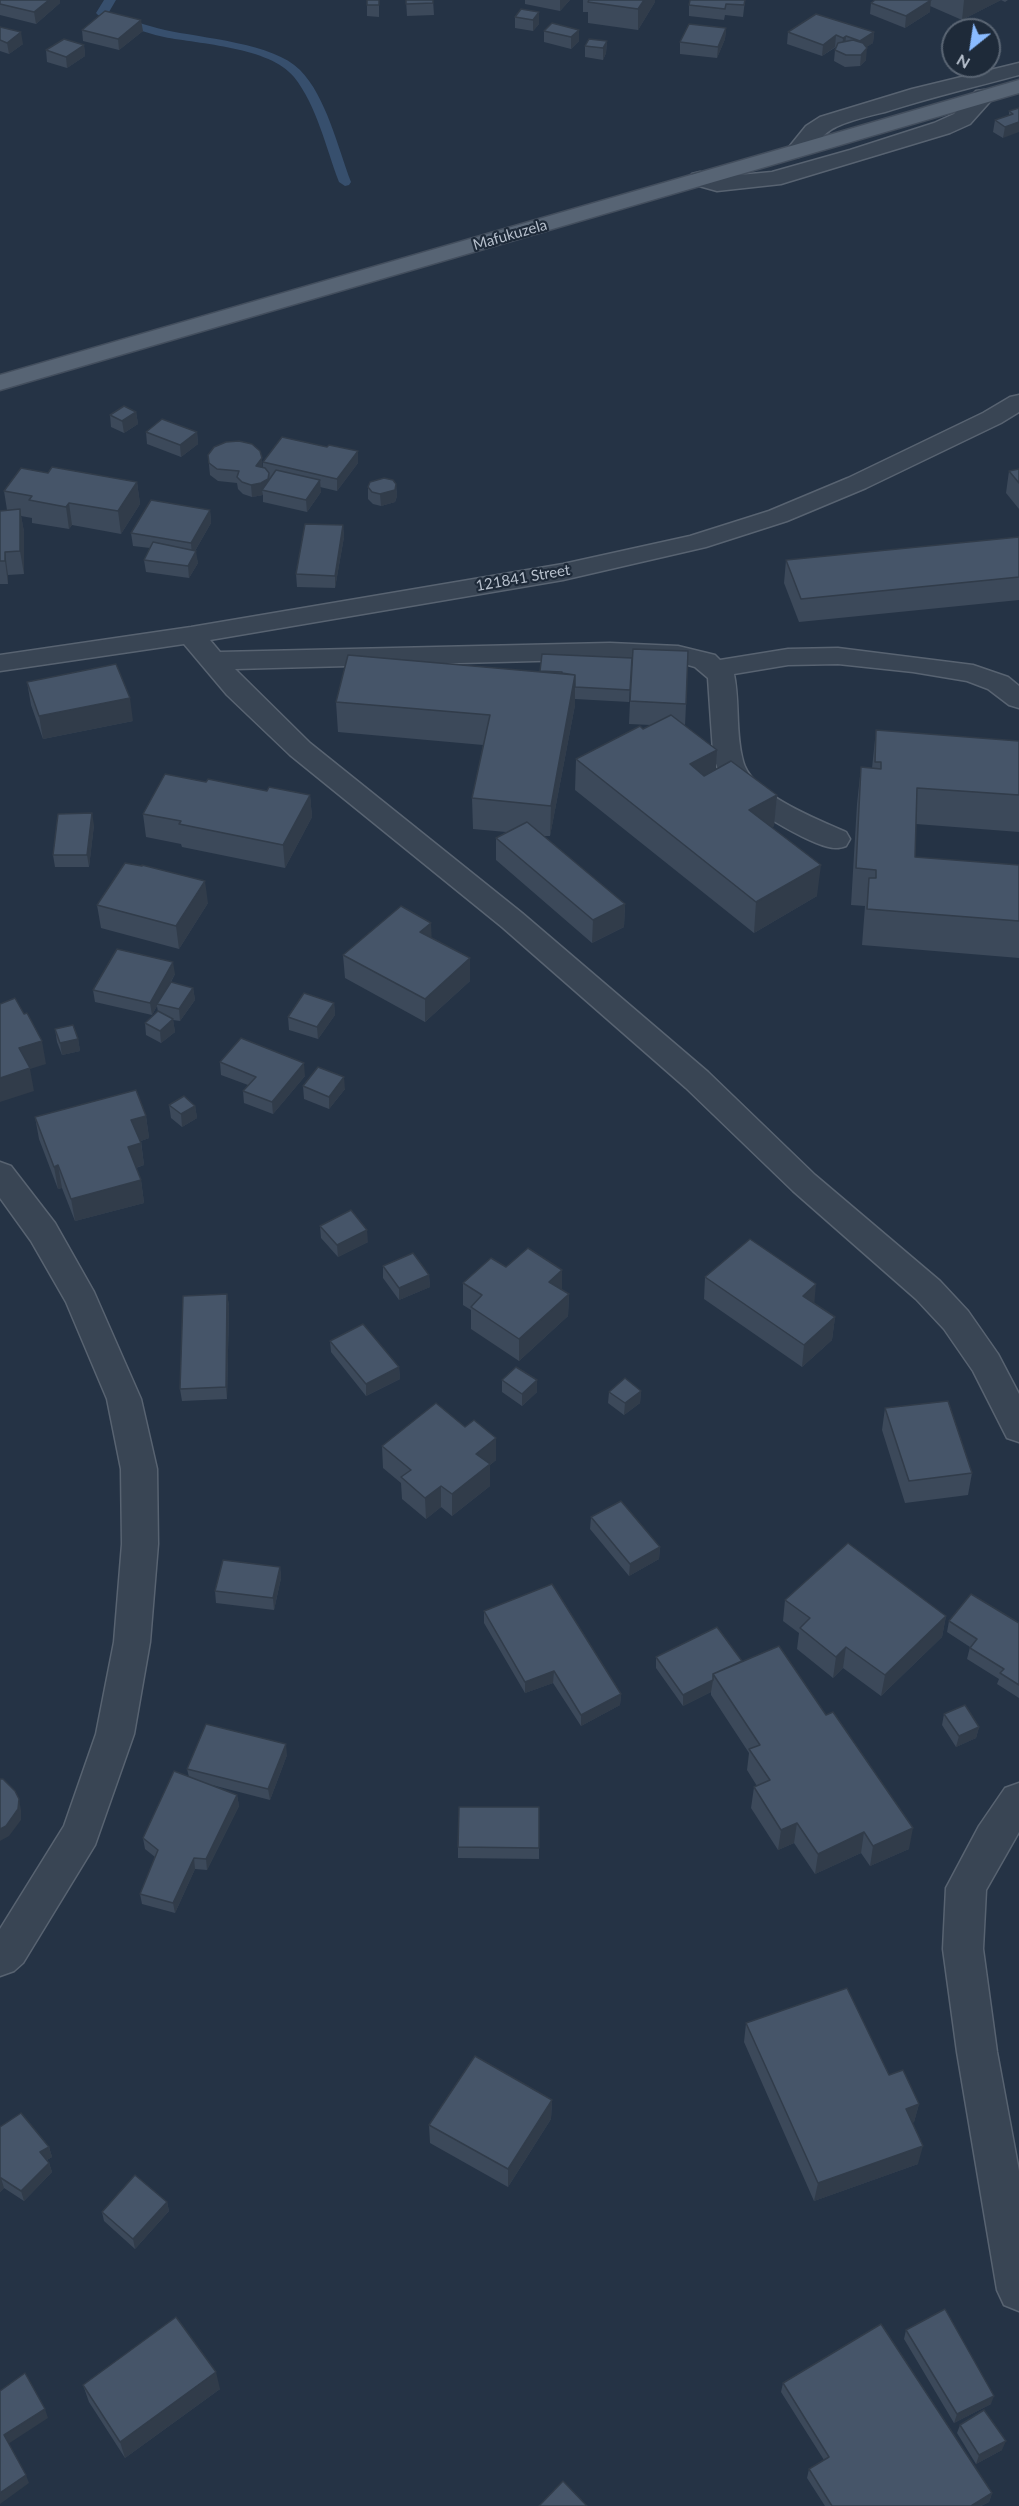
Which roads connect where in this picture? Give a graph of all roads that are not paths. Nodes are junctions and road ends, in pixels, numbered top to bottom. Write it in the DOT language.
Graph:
graph roads {
  1 [pos="1019,69"];
  2 [pos="1019,86"];
  3 [pos="984,96"];
  4 [pos="796,152"];
  5 [pos="700,179"];
  6 [pos="0,383"];
  7 [pos="1019,402"];
  8 [pos="191,635"];
  9 [pos="213,661"];
  10 [pos="0,663"];
  11 [pos="714,669"];
  12 [pos="1019,699"];
  13 [pos="836,839"];
  14 [pos="0,1174"];
  15 [pos="1019,1428"];
  16 [pos="1019,1800"];
  17 [pos="0,1958"];
  18 [pos="1019,2290"];
  1 -- 4 [label="street"];
  2 -- 3 [label="main road, Mafukuzela"];
  3 -- 4 [label="main road, Mafukuzela"];
  3 -- 5 [label="street"];
  4 -- 5 [label="main road, Mafukuzela"];
  5 -- 6 [label="main road, Mafukuzela"];
  7 -- 8 [label="street, 121841 Street"];
  8 -- 9 [label="street"];
  8 -- 10 [label="street, 121841 Street"];
  9 -- 11 [label="street"];
  9 -- 15 [label="street"];
  11 -- 12 [label="street"];
  11 -- 13 [label="street"];
  14 -- 17 [label="street"];
  16 -- 18 [label="street"];
}
